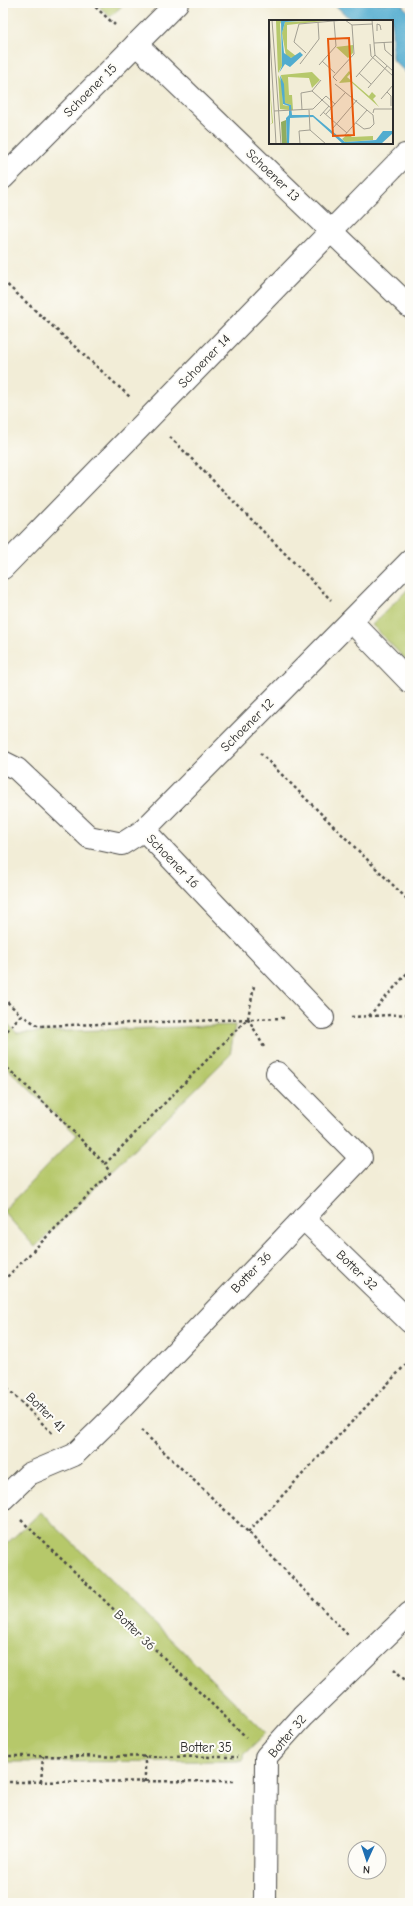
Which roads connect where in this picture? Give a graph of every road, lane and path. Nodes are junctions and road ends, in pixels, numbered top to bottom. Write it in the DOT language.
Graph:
graph roads {
  1 [pos="91,3"];
  2 [pos="176,3"];
  3 [pos="136,44"];
  4 [pos="405,155"];
  5 [pos="3,178"];
  6 [pos="331,230"];
  7 [pos="3,280"];
  8 [pos="410,306"];
  9 [pos="150,416"];
  10 [pos="410,561"];
  11 [pos="3,568"];
  12 [pos="351,621"];
  13 [pos="410,682"];
  14 [pos="240,733"];
  15 [pos="3,762"];
  16 [pos="144,830"];
  17 [pos="410,902"];
  18 [pos="410,970"];
  19 [pos="3,998"];
  20 [pos="21,1015"];
  21 [pos="369,1016"];
  22 [pos="248,1018"];
  23 [pos="323,1018"];
  24 [pos="3,1035"];
  25 [pos="3,1064"];
  26 [pos="277,1073"];
  27 [pos="105,1164"];
  28 [pos="303,1218"];
  29 [pos="3,1281"];
  30 [pos="410,1322"];
  31 [pos="410,1360"];
  32 [pos="3,1384"];
  33 [pos="120,1410"];
  34 [pos="74,1455"];
  35 [pos="3,1499"];
  36 [pos="20,1519"];
  37 [pos="248,1532"];
  38 [pos="410,1613"];
  39 [pos="368,1655"];
  40 [pos="3,1756"];
  41 [pos="43,1756"];
  42 [pos="145,1756"];
  43 [pos="266,1757"];
  44 [pos="266,1781"];
  45 [pos="3,1782"];
  46 [pos="41,1782"];
  47 [pos="145,1782"];
  48 [pos="265,1903"];
  1 -- 3 [label="path"];
  2 -- 3 [label="street, Schoener 15"];
  3 -- 5 [label="street, Schoener 15"];
  3 -- 6 [label="street, Schoener 13"];
  4 -- 6 [label="street, Schoener 14"];
  6 -- 8 [label="street, Schoener 13"];
  6 -- 9 [label="street, Schoener 14"];
  7 -- 9 [label="path"];
  9 -- 11 [label="street, Schoener 14"];
  9 -- 12 [label="path"];
  10 -- 12 [label="street, Schoener 12"];
  12 -- 13 [label="street"];
  12 -- 14 [label="street, Schoener 12"];
  14 -- 16 [label="street, Schoener 12"];
  14 -- 17 [label="path"];
  15 -- 16 [label="street, Schoener 16"];
  16 -- 23 [label="street, Schoener 16"];
  18 -- 21 [label="path"];
  19 -- 20 [label="path"];
  20 -- 22 [label="path"];
  20 -- 24 [label="path"];
  22 -- 26 [label="path"];
  22 -- 27 [label="path"];
  25 -- 27 [label="path"];
  26 -- 28 [label="street, Botter 36"];
  27 -- 29 [label="path"];
  28 -- 30 [label="street, Botter 32"];
  28 -- 33 [label="street, Botter 36"];
  31 -- 37 [label="path"];
  32 -- 34 [label="path, Botter 41"];
  33 -- 34 [label="street, Botter 36"];
  33 -- 37 [label="path"];
  34 -- 35 [label="street, Botter 36"];
  36 -- 43 [label="path, Botter 36"];
  37 -- 39 [label="path"];
  38 -- 39 [label="street, Botter 32"];
  39 -- 43 [label="street, Botter 32"];
  40 -- 41 [label="path, Botter 35"];
  41 -- 42 [label="path, Botter 35"];
  41 -- 46 [label="path"];
  42 -- 43 [label="path, Botter 35"];
  42 -- 47 [label="path"];
  43 -- 44 [label="street, Botter 32"];
  44 -- 47 [label="path"];
  44 -- 48 [label="street, Botter 32"];
  45 -- 46 [label="path"];
  46 -- 47 [label="path"];
}
